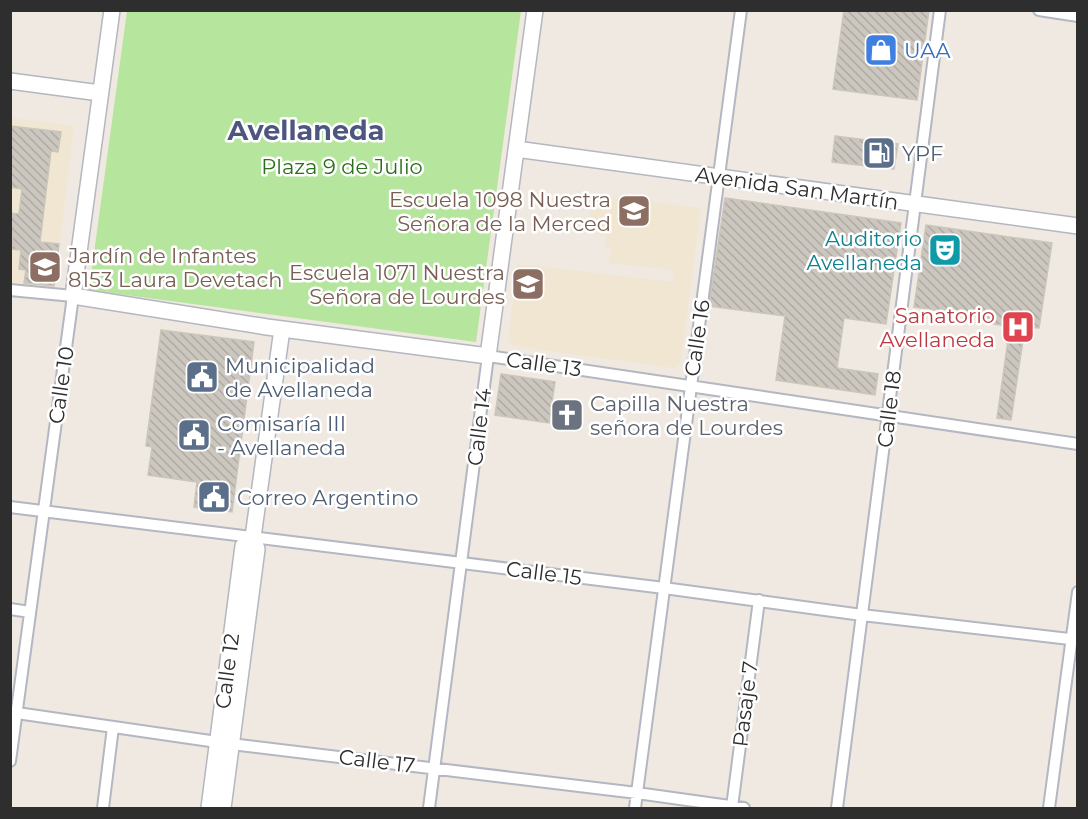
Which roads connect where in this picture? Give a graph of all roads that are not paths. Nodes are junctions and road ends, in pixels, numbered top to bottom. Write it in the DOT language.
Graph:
graph roads {
  1 [pos="112,10"];
  2 [pos="536,10"];
  3 [pos="741,10"];
  4 [pos="940,10"];
  5 [pos="1039,10"];
  6 [pos="1077,16"];
  7 [pos="10,81"];
  8 [pos="100,93"];
  9 [pos="516,149"];
  10 [pos="718,177"];
  11 [pos="915,204"];
  12 [pos="1077,226"];
  13 [pos="10,290"];
  14 [pos="73,297"];
  15 [pos="282,329"];
  16 [pos="488,356"];
  17 [pos="691,385"];
  18 [pos="888,415"];
  19 [pos="1077,444"];
  20 [pos="10,507"];
  21 [pos="44,511"];
  22 [pos="253,537"];
  23 [pos="462,563"];
  24 [pos="664,588"];
  25 [pos="1077,592"];
  26 [pos="759,600"];
  27 [pos="10,609"];
  28 [pos="30,612"];
  29 [pos="862,615"];
  30 [pos="1074,640"];
  31 [pos="14,713"];
  32 [pos="112,727"];
  33 [pos="225,742"];
  34 [pos="10,760"];
  35 [pos="435,768"];
  36 [pos="637,793"];
  37 [pos="732,807"];
  38 [pos="103,808"];
  39 [pos="209,808"];
  40 [pos="223,808"];
  41 [pos="429,808"];
  42 [pos="635,808"];
  43 [pos="744,808"];
  44 [pos="837,808"];
  45 [pos="1049,808"];
  1 -- 8 [label="street, Calle 10"];
  2 -- 9 [label="street, Calle 14"];
  3 -- 10 [label="street, Calle 16"];
  4 -- 11 [label="street, Calle 18"];
  5 -- 6 [label="street"];
  7 -- 8 [label="street"];
  8 -- 14 [label="street, Calle 10"];
  9 -- 10 [label="street, Avenida San Martín"];
  9 -- 16 [label="street, Calle 14"];
  10 -- 11 [label="street, Avenida San Martín"];
  10 -- 17 [label="street, Calle 16"];
  11 -- 12 [label="street, Avenida San Martín"];
  11 -- 18 [label="street, Calle 18"];
  13 -- 14 [label="street, Calle 13"];
  14 -- 15 [label="street, Calle 13"];
  14 -- 21 [label="street, Calle 10"];
  15 -- 16 [label="street, Calle 13"];
  15 -- 22 [label="street, Calle 12"];
  16 -- 17 [label="street, Calle 13"];
  16 -- 23 [label="street, Calle 14"];
  17 -- 18 [label="street, Calle 13"];
  17 -- 24 [label="street, Calle 16"];
  18 -- 19 [label="street, Calle 13"];
  18 -- 29 [label="street, Calle 18"];
  20 -- 21 [label="street, Calle 15"];
  21 -- 22 [label="street, Calle 15"];
  21 -- 28 [label="street, Calle 10"];
  22 -- 23 [label="street, Calle 15"];
  22 -- 33 [label="street, Calle 12"];
  23 -- 24 [label="street, Calle 15"];
  23 -- 35 [label="street, Calle 14"];
  24 -- 26 [label="street, Calle 15"];
  24 -- 36 [label="street, Calle 16"];
  25 -- 30 [label="street"];
  26 -- 29 [label="street, Calle 15"];
  26 -- 37 [label="street, Pasaje 7"];
  27 -- 28 [label="street"];
  28 -- 31 [label="street, Calle 10"];
  29 -- 30 [label="street, Calle 15"];
  29 -- 44 [label="street, Calle 18"];
  30 -- 45 [label="street"];
  31 -- 32 [label="street, Calle 17"];
  31 -- 34 [label="street, Calle 10"];
  32 -- 33 [label="street, Calle 17"];
  32 -- 38 [label="street"];
  33 -- 35 [label="street, Calle 17"];
  33 -- 39 [label="street, Calle 12"];
  33 -- 40 [label="street, Calle 12"];
  35 -- 36 [label="street, Calle 17"];
  35 -- 41 [label="street, Calle 14"];
  36 -- 37 [label="street, Calle 17"];
  36 -- 42 [label="street, Calle 16"];
  37 -- 43 [label="street, Calle 17"];
}
